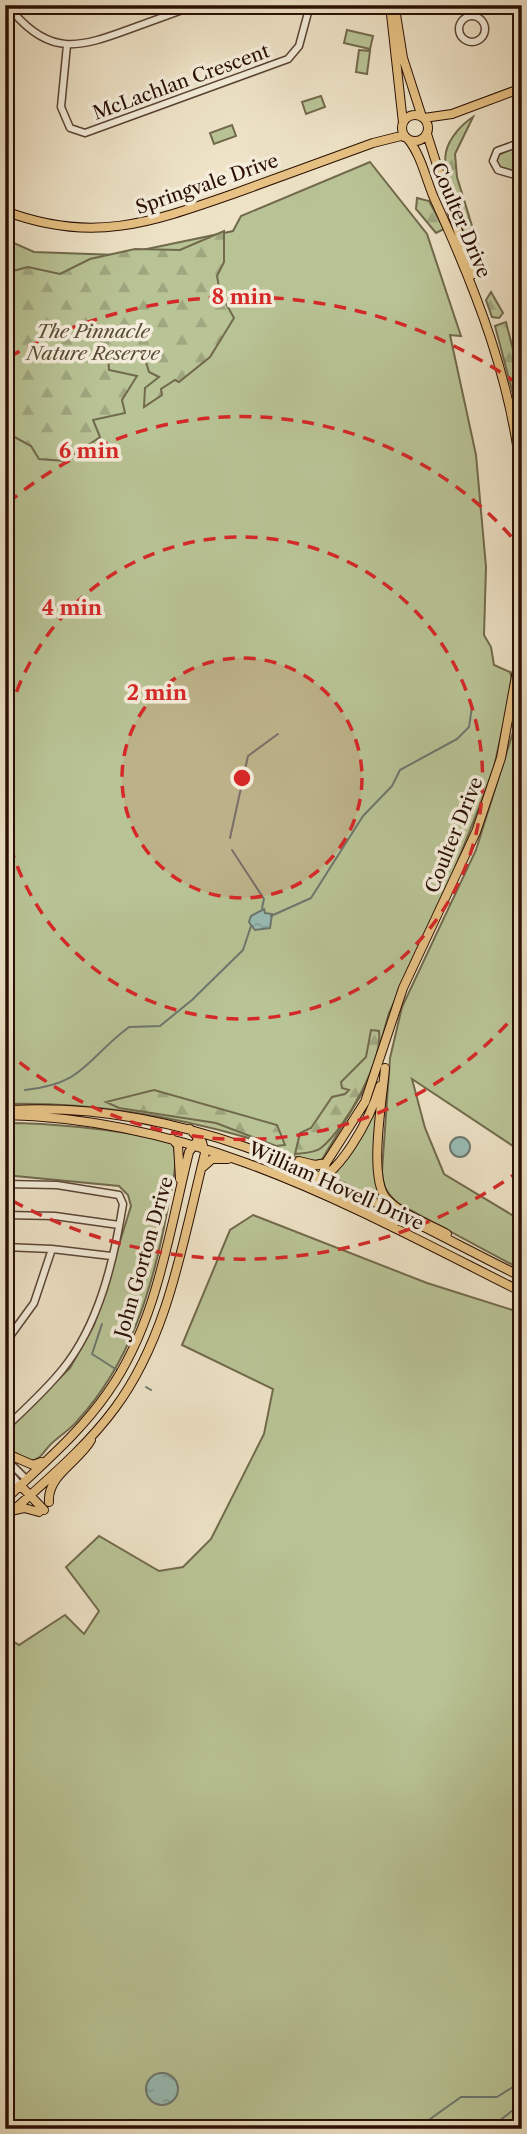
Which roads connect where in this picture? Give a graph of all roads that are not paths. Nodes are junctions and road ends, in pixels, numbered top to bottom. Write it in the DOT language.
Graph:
graph roads {
  1 [pos="22,5"];
  2 [pos="196,5"];
  3 [pos="310,5"];
  4 [pos="392,5"];
  5 [pos="477,5"];
  6 [pos="13,12"];
  7 [pos="475,14"];
  8 [pos="5,19"];
  9 [pos="67,45"];
  10 [pos="522,88"];
  11 [pos="452,114"];
  12 [pos="423,118"];
  13 [pos="403,124"];
  14 [pos="427,133"];
  15 [pos="407,139"];
  16 [pos="522,142"];
  17 [pos="373,143"];
  18 [pos="522,177"];
  19 [pos="5,211"];
  20 [pos="484,315"];
  21 [pos="522,485"];
  22 [pos="522,643"];
  23 [pos="388,1031"];
  24 [pos="384,1068"];
  25 [pos="5,1112"];
  26 [pos="188,1127"];
  27 [pos="216,1135"];
  28 [pos="167,1136"];
  29 [pos="199,1143"];
  30 [pos="256,1148"];
  31 [pos="326,1163"];
  32 [pos="261,1167"];
  33 [pos="200,1171"];
  34 [pos="322,1179"];
  35 [pos="5,1184"];
  36 [pos="181,1185"];
  37 [pos="305,1185"];
  38 [pos="5,1215"];
  39 [pos="119,1225"];
  40 [pos="426,1244"];
  41 [pos="5,1247"];
  42 [pos="52,1249"];
  43 [pos="111,1256"];
  44 [pos="522,1275"];
  45 [pos="522,1292"];
  46 [pos="5,1343"];
  47 [pos="5,1428"];
  48 [pos="96,1431"];
  49 [pos="5,1455"];
  50 [pos="47,1459"];
  51 [pos="7,1469"];
  52 [pos="23,1482"];
  53 [pos="5,1483"];
  54 [pos="33,1492"];
  55 [pos="5,1500"];
  56 [pos="45,1507"];
  57 [pos="14,1510"];
  58 [pos="5,1518"];
  1 -- 6 [label="street"];
  2 -- 9 [label="street"];
  3 -- 9 [label="street, McLachlan Crescent"];
  4 -- 12 [label="main road"];
  4 -- 13 [label="main road"];
  5 -- 7 [label="street"];
  6 -- 8 [label="street"];
  6 -- 9 [label="street"];
  7 -- 7 [label="street"];
  10 -- 11 [label="main road"];
  11 -- 12 [label="main road"];
  11 -- 14 [label="main road"];
  12 -- 13 [label="main road"];
  12 -- 14 [label="main road"];
  13 -- 15 [label="main road"];
  13 -- 17 [label="main road, Springvale Drive"];
  14 -- 15 [label="main road"];
  14 -- 20 [label="main road, Coulter Drive"];
  15 -- 17 [label="main road, Springvale Drive"];
  15 -- 20 [label="main road, Coulter Drive"];
  16 -- 18 [label="street"];
  17 -- 19 [label="main road, Springvale Drive"];
  20 -- 21 [label="main road, Coulter Drive"];
  22 -- 23 [label="main road, Coulter Drive"];
  23 -- 24 [label="main road, Coulter Drive"];
  23 -- 31 [label="main road, Coulter Drive"];
  24 -- 34 [label="main road, Coulter Drive"];
  24 -- 44 [label="main road"];
  25 -- 26 [label="main road, William Hovell Drive"];
  25 -- 28 [label="main road, William Hovell Drive"];
  26 -- 27 [label="main road, William Hovell Drive"];
  26 -- 29 [label="main road"];
  27 -- 29 [label="main road"];
  27 -- 30 [label="main road, William Hovell Drive"];
  28 -- 29 [label="main road, William Hovell Drive"];
  28 -- 36 [label="main road"];
  29 -- 32 [label="main road, William Hovell Drive"];
  29 -- 33 [label="main road, John Gorton Drive"];
  29 -- 36 [label="main road, John Gorton Drive"];
  30 -- 31 [label="main road"];
  30 -- 34 [label="main road, William Hovell Drive"];
  31 -- 34 [label="main road, Coulter Drive"];
  32 -- 33 [label="main road"];
  32 -- 37 [label="main road, William Hovell Drive"];
  33 -- 48 [label="main road, John Gorton Drive"];
  34 -- 37 [label="main road"];
  34 -- 40 [label="main road"];
  34 -- 44 [label="main road, William Hovell Drive"];
  35 -- 39 [label="street"];
  36 -- 50 [label="main road, John Gorton Drive"];
  37 -- 40 [label="main road, William Hovell Drive"];
  38 -- 39 [label="street"];
  39 -- 43 [label="street"];
  40 -- 45 [label="main road, William Hovell Drive"];
  41 -- 42 [label="street"];
  42 -- 43 [label="street"];
  42 -- 46 [label="street"];
  43 -- 47 [label="street"];
  48 -- 54 [label="main road, John Gorton Drive"];
  48 -- 56 [label="main road"];
  49 -- 50 [label="main road"];
  49 -- 52 [label="street"];
  50 -- 52 [label="main road, John Gorton Drive"];
  51 -- 52 [label="street"];
  51 -- 53 [label="main road"];
  52 -- 54 [label="main road"];
  52 -- 55 [label="main road, John Gorton Drive"];
  54 -- 56 [label="main road"];
  54 -- 57 [label="main road, John Gorton Drive"];
  56 -- 57 [label="main road"];
  57 -- 58 [label="main road, John Gorton Drive"];
}
